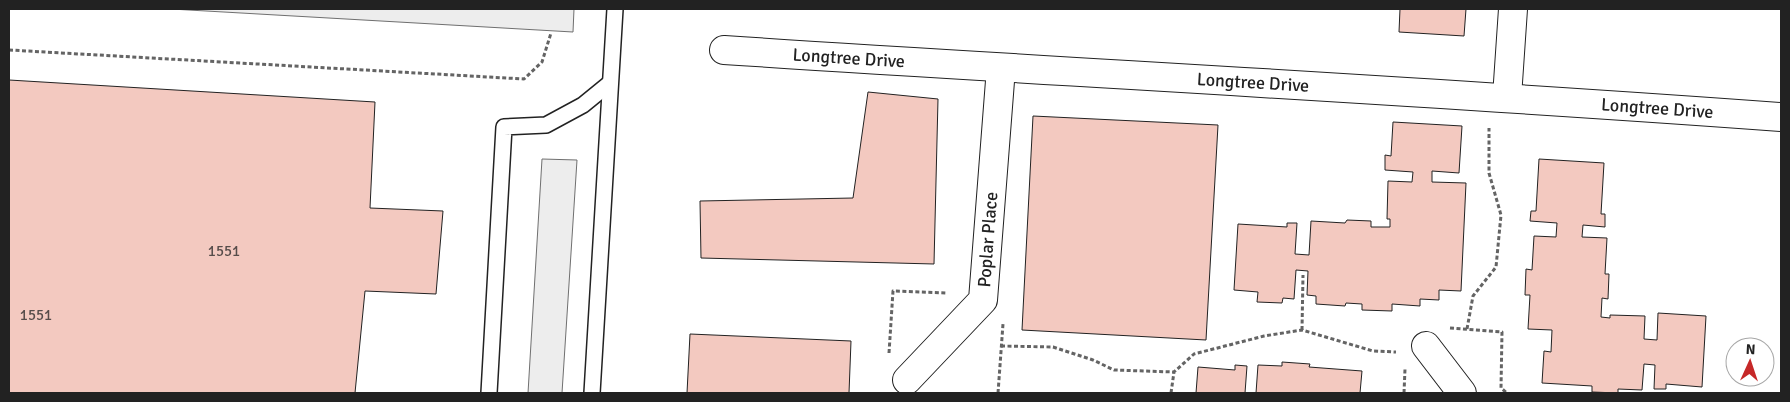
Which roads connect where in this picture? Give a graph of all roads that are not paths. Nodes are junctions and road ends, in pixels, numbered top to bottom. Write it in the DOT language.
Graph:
graph roads {
  1 [pos="615,9"];
  2 [pos="1513,9"];
  3 [pos="724,50"];
  4 [pos="1001,68"];
  5 [pos="610,83"];
  6 [pos="1507,97"];
  7 [pos="1781,117"];
  8 [pos="1426,346"];
  9 [pos="908,380"];
  10 [pos="489,393"];
  11 [pos="592,393"];
  12 [pos="1462,393"];
  1 -- 5 [label="lane"];
  2 -- 6 [label="street"];
  3 -- 4 [label="street, Longtree Drive"];
  4 -- 6 [label="street, Longtree Drive"];
  4 -- 9 [label="street, Poplar Place"];
  5 -- 10 [label="lane"];
  5 -- 11 [label="lane"];
  6 -- 7 [label="street, Longtree Drive"];
  8 -- 12 [label="street"];
}
